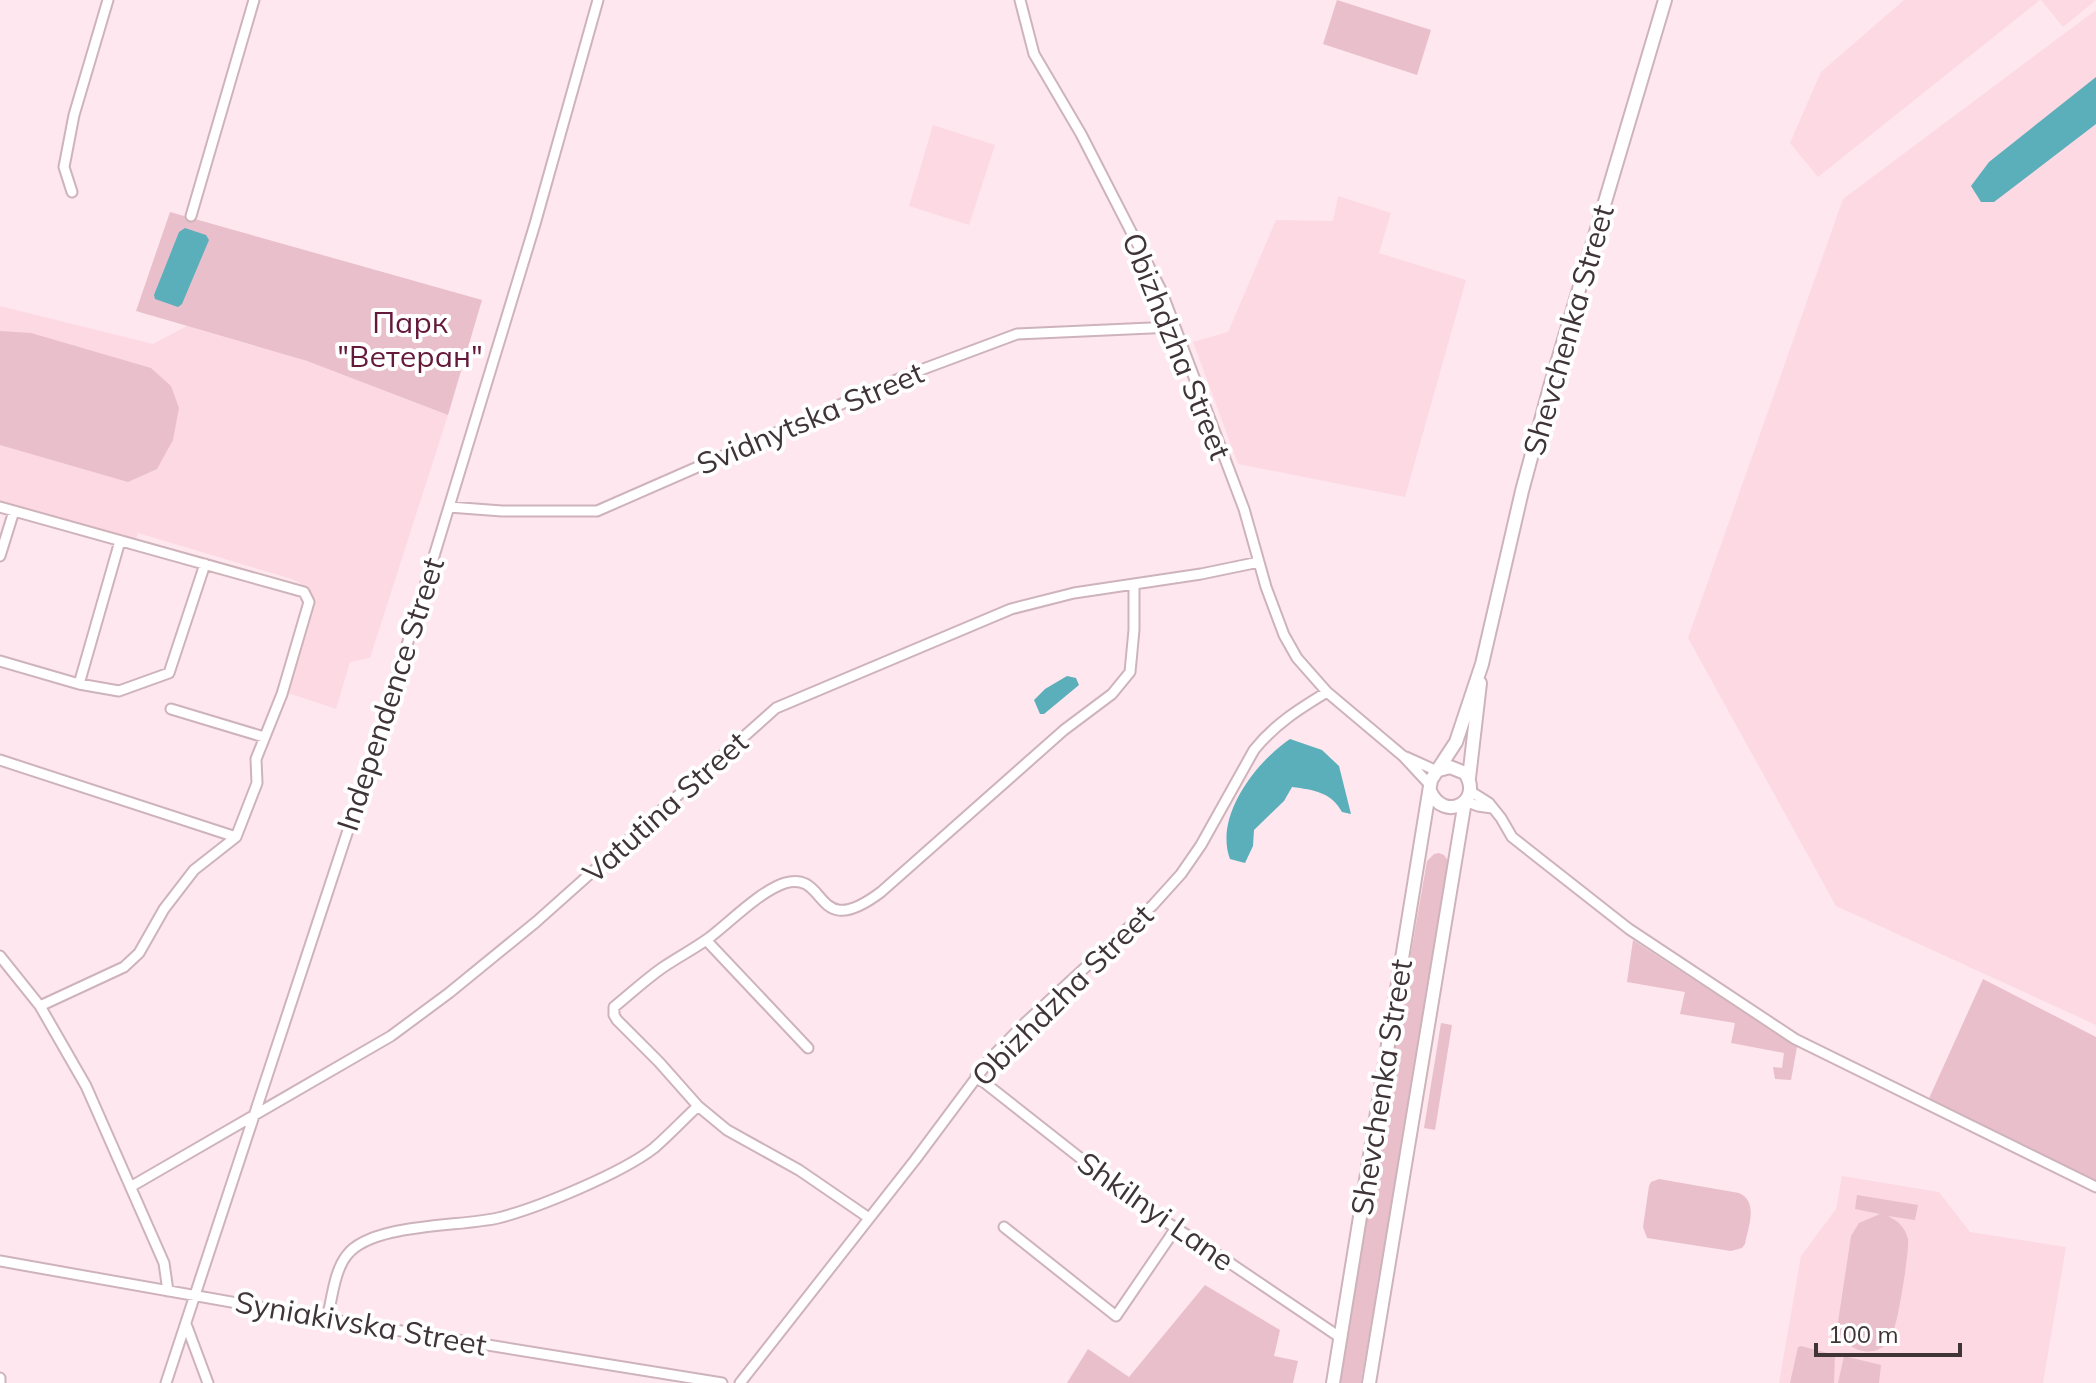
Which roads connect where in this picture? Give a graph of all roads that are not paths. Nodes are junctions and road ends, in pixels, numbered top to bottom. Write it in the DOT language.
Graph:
graph roads {
  1 [pos="108,0"];
  2 [pos="254,0"];
  3 [pos="598,0"];
  4 [pos="1020,0"];
  5 [pos="1665,0"];
  6 [pos="72,192"];
  7 [pos="191,216"];
  8 [pos="1173,327"];
  9 [pos="0,507"];
  10 [pos="449,507"];
  11 [pos="14,511"];
  12 [pos="120,541"];
  13 [pos="0,556"];
  14 [pos="1259,562"];
  15 [pos="205,564"];
  16 [pos="1134,585"];
  17 [pos="0,661"];
  18 [pos="1482,664"];
  19 [pos="79,684"];
  20 [pos="1327,692"];
  21 [pos="171,709"];
  22 [pos="264,737"];
  23 [pos="1403,756"];
  24 [pos="0,760"];
  25 [pos="1438,771"];
  26 [pos="1430,788"];
  27 [pos="1467,793"];
  28 [pos="236,837"];
  29 [pos="706,940"];
  30 [pos="0,956"];
  31 [pos="40,1006"];
  32 [pos="808,1048"];
  33 [pos="976,1076"];
  34 [pos="698,1106"];
  35 [pos="253,1115"];
  36 [pos="132,1186"];
  37 [pos="2096,1187"];
  38 [pos="869,1218"];
  39 [pos="1004,1227"];
  40 [pos="1176,1228"];
  41 [pos="0,1261"];
  42 [pos="168,1291"];
  43 [pos="196,1295"];
  44 [pos="327,1319"];
  45 [pos="186,1324"];
  46 [pos="1341,1338"];
  47 [pos="166,1383"];
  48 [pos="208,1383"];
  49 [pos="722,1383"];
  50 [pos="740,1383"];
  51 [pos="1333,1383"];
  52 [pos="1369,1383"];
  1 -- 6 [label="street"];
  2 -- 7 [label="street"];
  3 -- 10 [label="street, Independence Street"];
  4 -- 8 [label="street, Obizhdzha Street"];
  5 -- 18 [label="main road, Shevchenka Street"];
  8 -- 10 [label="street, Svidnytska Street"];
  8 -- 14 [label="street, Obizhdzha Street"];
  9 -- 11 [label="street"];
  10 -- 35 [label="street, Independence Street"];
  11 -- 12 [label="street"];
  11 -- 13 [label="street"];
  12 -- 15 [label="street"];
  12 -- 19 [label="street"];
  14 -- 16 [label="street, Vatutina Street"];
  14 -- 20 [label="street, Obizhdzha Street"];
  15 -- 19 [label="street"];
  15 -- 22 [label="street"];
  16 -- 29 [label="street"];
  16 -- 35 [label="street, Vatutina Street"];
  17 -- 19 [label="street"];
  18 -- 25 [label="main road, Shevchenka Street"];
  18 -- 27 [label="main road, Shevchenka Street"];
  20 -- 23 [label="street, Obizhdzha Street"];
  20 -- 33 [label="street, Obizhdzha Street"];
  21 -- 22 [label="street"];
  22 -- 28 [label="street"];
  23 -- 25 [label="street, Obizhdzha Street"];
  23 -- 26 [label="street, Obizhdzha Street"];
  24 -- 28 [label="street"];
  25 -- 26 [label="main road"];
  25 -- 27 [label="main road"];
  26 -- 27 [label="main road"];
  26 -- 46 [label="main road, Shevchenka Street"];
  27 -- 37 [label="street"];
  27 -- 52 [label="main road, Shevchenka Street"];
  28 -- 31 [label="street"];
  29 -- 32 [label="street"];
  29 -- 34 [label="street"];
  30 -- 31 [label="street"];
  31 -- 36 [label="street"];
  33 -- 38 [label="street, Obizhdzha Street"];
  33 -- 40 [label="street, Shkilnyi Lane"];
  34 -- 38 [label="street"];
  34 -- 44 [label="street"];
  35 -- 36 [label="street, Vatutina Street"];
  35 -- 43 [label="street, Independence Street"];
  36 -- 42 [label="street"];
  38 -- 50 [label="street, Obizhdzha Street"];
  39 -- 40 [label="street"];
  40 -- 46 [label="street, Shkilnyi Lane"];
  41 -- 42 [label="street, Syniakivska Street"];
  42 -- 43 [label="street, Syniakivska Street"];
  43 -- 44 [label="street, Syniakivska Street"];
  43 -- 45 [label="street, Independence Street"];
  44 -- 49 [label="street, Syniakivska Street"];
  45 -- 47 [label="street, Independence Street"];
  45 -- 48 [label="street"];
  46 -- 51 [label="main road, Shevchenka Street"];
}
